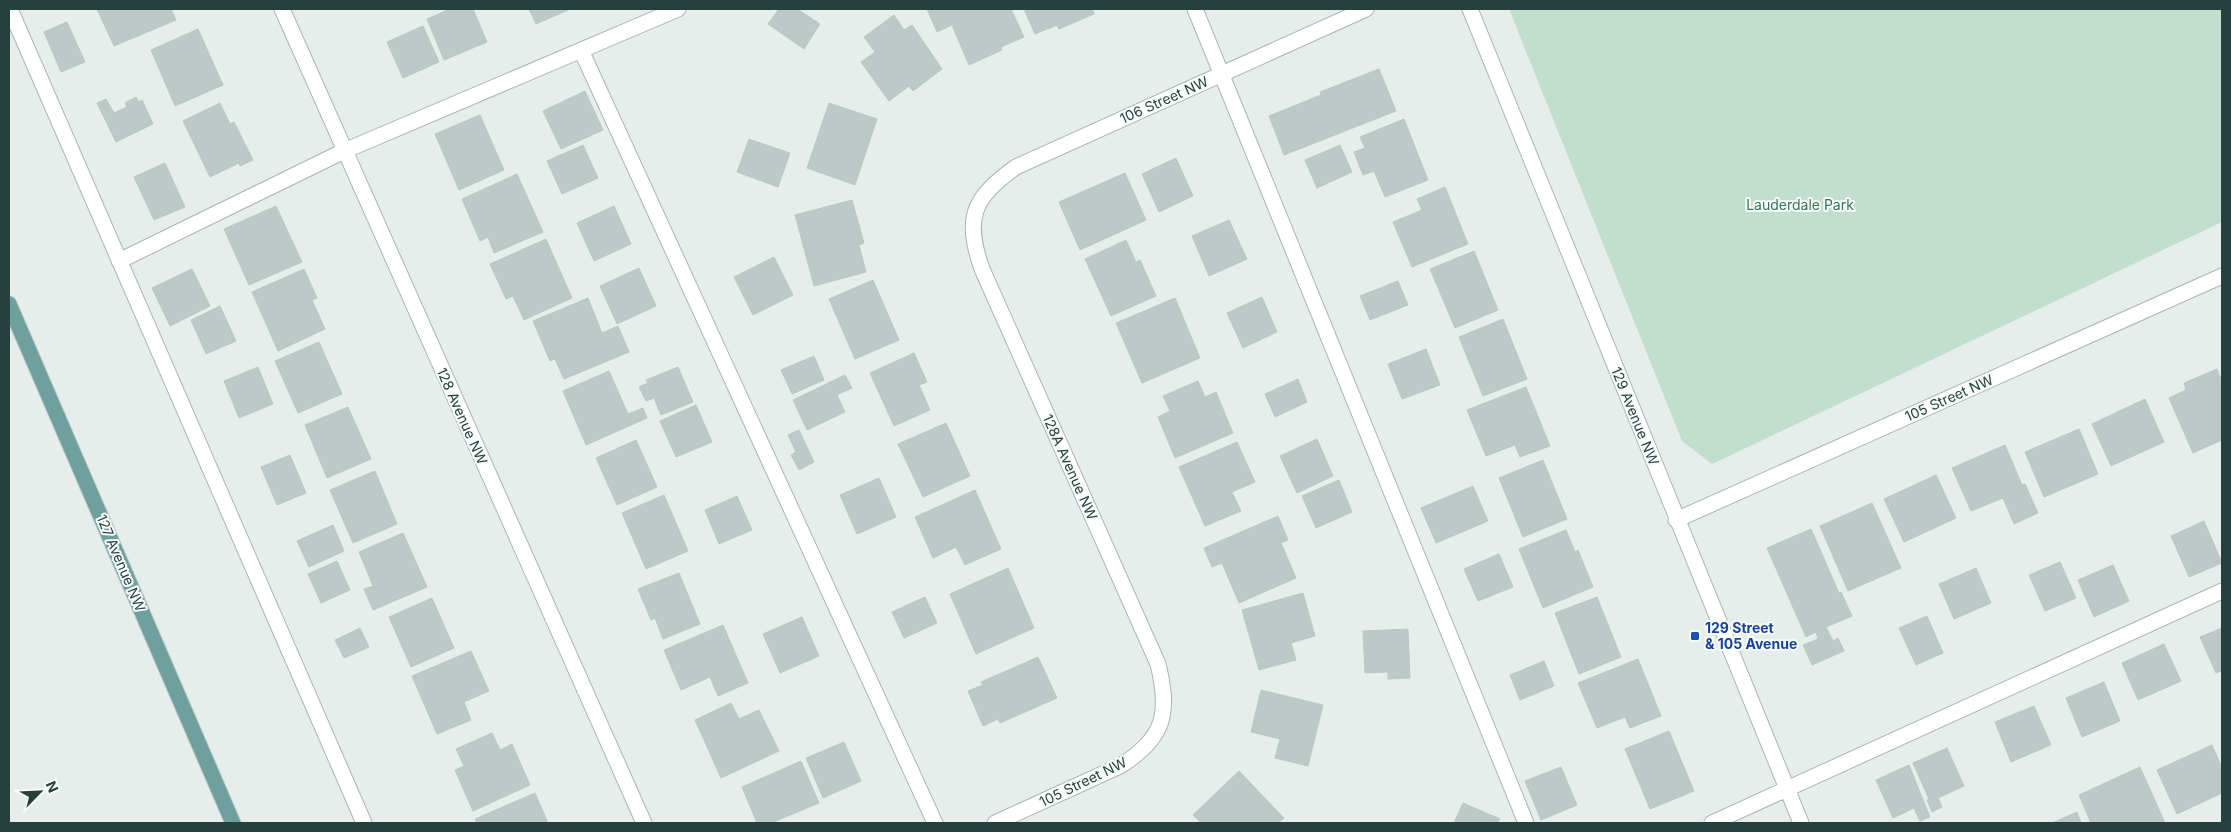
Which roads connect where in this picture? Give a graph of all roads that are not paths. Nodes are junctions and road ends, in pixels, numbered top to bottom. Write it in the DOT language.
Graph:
graph roads {
  1 [pos="10,9"];
  2 [pos="282,9"];
  3 [pos="678,9"];
  4 [pos="1195,9"];
  5 [pos="1366,9"];
  6 [pos="1470,9"];
  7 [pos="581,50"];
  8 [pos="1222,73"];
  9 [pos="344,151"];
  10 [pos="976,208"];
  11 [pos="119,261"];
  12 [pos="2222,276"];
  13 [pos="9,304"];
  14 [pos="1676,520"];
  15 [pos="2222,591"];
  16 [pos="1160,726"];
  17 [pos="1786,791"];
  18 [pos="233,823"];
  19 [pos="364,823"];
  20 [pos="644,823"];
  21 [pos="935,823"];
  22 [pos="995,823"];
  23 [pos="1526,823"];
  24 [pos="1712,823"];
  25 [pos="1801,823"];
  1 -- 11 [label="street"];
  2 -- 9 [label="street, 128 Avenue NW"];
  3 -- 7 [label="street"];
  4 -- 8 [label="street"];
  5 -- 8 [label="street, 106 Street NW"];
  6 -- 14 [label="street, 129 Avenue NW"];
  7 -- 9 [label="street"];
  7 -- 21 [label="street"];
  8 -- 10 [label="street, 106 Street NW"];
  8 -- 23 [label="street"];
  9 -- 11 [label="street"];
  9 -- 20 [label="street, 128 Avenue NW"];
  10 -- 16 [label="street, 128A Avenue NW"];
  11 -- 19 [label="street"];
  12 -- 14 [label="street, 105 Street NW"];
  13 -- 18 [label="main road, 127 Avenue NW"];
  14 -- 17 [label="street, 129 Avenue NW"];
  15 -- 17 [label="street"];
  16 -- 22 [label="street, 105 Street NW"];
  17 -- 24 [label="street"];
  17 -- 25 [label="street, 129 Avenue NW"];
}
